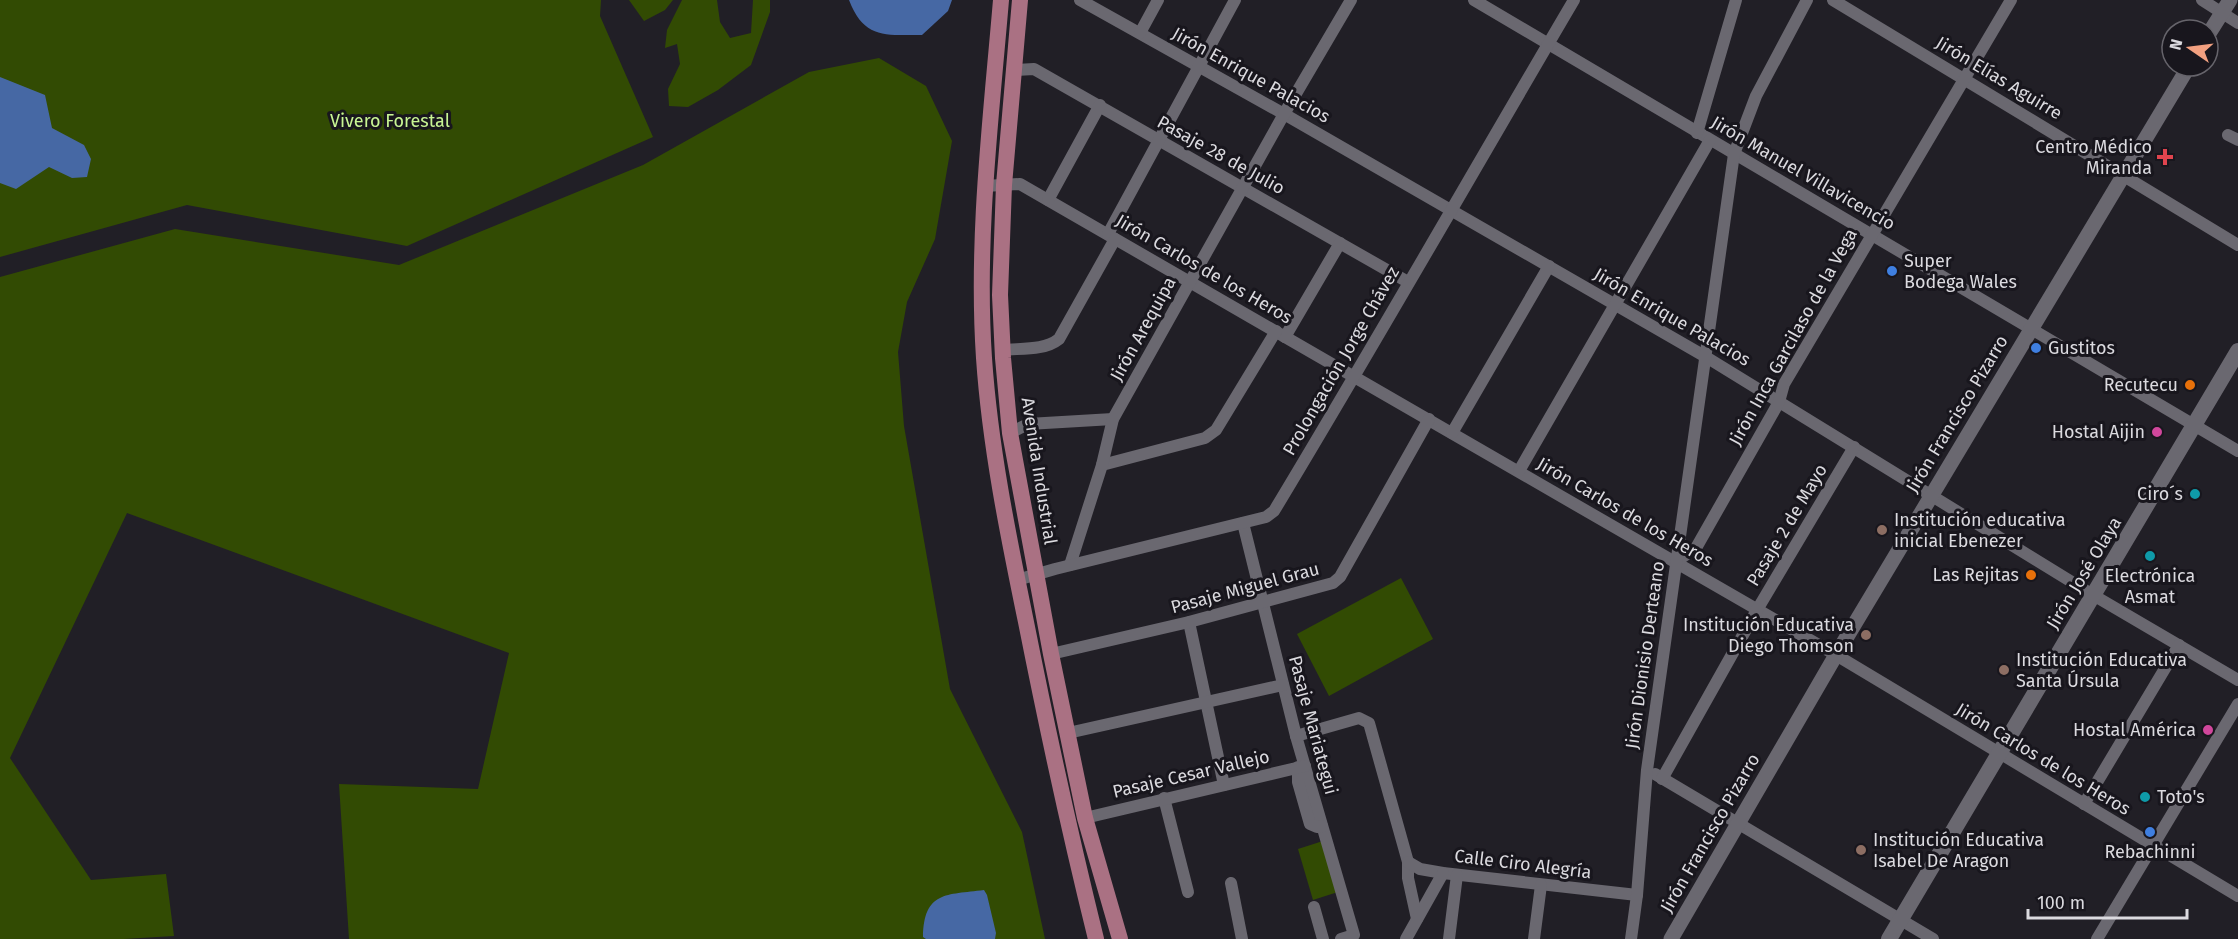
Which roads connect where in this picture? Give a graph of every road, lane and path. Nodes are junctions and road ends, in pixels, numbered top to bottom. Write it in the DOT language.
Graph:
graph roads {
  1 [pos="1001,0"];
  2 [pos="1020,0"];
  3 [pos="1082,0"];
  4 [pos="1158,0"];
  5 [pos="1235,0"];
  6 [pos="1351,0"];
  7 [pos="1474,0"];
  8 [pos="1574,0"];
  9 [pos="1737,0"];
  10 [pos="1808,0"];
  11 [pos="1833,0"];
  12 [pos="2011,0"];
  13 [pos="2202,0"];
  14 [pos="2226,6"];
  15 [pos="2238,22"];
  16 [pos="1140,33"];
  17 [pos="1548,44"];
  18 [pos="1199,66"];
  19 [pos="1015,70"];
  20 [pos="1964,78"];
  21 [pos="2182,78"];
  22 [pos="1100,105"];
  23 [pos="1284,114"];
  24 [pos="1697,133"];
  25 [pos="1710,140"];
  26 [pos="1158,141"];
  27 [pos="1734,154"];
  28 [pos="2123,174"];
  29 [pos="1004,185"];
  30 [pos="985,186"];
  31 [pos="1243,188"];
  32 [pos="1048,200"];
  33 [pos="1452,209"];
  34 [pos="1871,234"];
  35 [pos="1111,236"];
  36 [pos="1340,243"];
  37 [pos="2238,245"];
  38 [pos="1549,266"];
  39 [pos="1190,281"];
  40 [pos="1408,282"];
  41 [pos="1615,305"];
  42 [pos="2031,328"];
  43 [pos="1280,334"];
  44 [pos="1002,350"];
  45 [pos="2238,351"];
  46 [pos="1706,357"];
  47 [pos="1355,377"];
  48 [pos="1779,402"];
  49 [pos="1113,418"];
  50 [pos="1429,419"];
  51 [pos="2194,425"];
  52 [pos="1010,433"];
  53 [pos="1452,433"];
  54 [pos="1854,447"];
  55 [pos="2238,451"];
  56 [pos="1102,465"];
  57 [pos="1519,471"];
  58 [pos="1931,495"];
  59 [pos="1243,523"];
  60 [pos="1675,562"];
  61 [pos="1070,565"];
  62 [pos="1037,574"];
  63 [pos="1017,580"];
  64 [pos="2093,595"];
  65 [pos="1264,603"];
  66 [pos="1757,610"];
  67 [pos="1189,622"];
  68 [pos="2179,645"];
  69 [pos="1051,654"];
  70 [pos="1836,655"];
  71 [pos="2238,680"];
  72 [pos="1283,685"];
  73 [pos="1206,702"];
  74 [pos="2238,704"];
  75 [pos="1068,733"];
  76 [pos="1296,736"];
  77 [pos="1999,755"];
  78 [pos="1302,767"];
  79 [pos="1647,770"];
  80 [pos="1662,778"];
  81 [pos="1224,785"];
  82 [pos="1164,798"];
  83 [pos="2084,804"];
  84 [pos="1085,818"];
  85 [pos="1739,822"];
  86 [pos="2154,845"];
  87 [pos="1408,862"];
  88 [pos="1443,873"];
  89 [pos="1456,875"];
  90 [pos="1231,883"];
  91 [pos="1541,885"];
  92 [pos="1188,892"];
  93 [pos="1637,895"];
  94 [pos="2238,896"];
  95 [pos="1314,907"];
  96 [pos="1417,919"];
  97 [pos="1901,920"];
  98 [pos="1096,939"];
  99 [pos="1120,939"];
  100 [pos="1242,939"];
  101 [pos="1323,939"];
  102 [pos="1341,939"];
  103 [pos="1406,939"];
  104 [pos="1449,939"];
  105 [pos="1534,939"];
  106 [pos="1631,939"];
  107 [pos="1671,939"];
  108 [pos="1889,939"];
  109 [pos="1933,939"];
  110 [pos="2097,939"];
  1 -- 30 [label="main road"];
  2 -- 19 [label="main road, Avenida Industrial"];
  3 -- 16 [label="street, Jirón Enrique Palacios"];
  4 -- 16 [label="street"];
  5 -- 18 [label="street"];
  6 -- 23 [label="street, Jirón Arequipa"];
  7 -- 17 [label="street, Jirón Manuel Villavicencio"];
  8 -- 17 [label="street, Prolongación Jorge Chávez"];
  9 -- 24 [label="street"];
  10 -- 27 [label="street, Jirón Dionisio Derteano"];
  11 -- 20 [label="street, Jirón Elías Aguirre"];
  12 -- 20 [label="street, Jirón Inca Garcilaso de la Vega"];
  13 -- 14 [label="street"];
  14 -- 15 [label="street"];
  16 -- 18 [label="street, Jirón Enrique Palacios"];
  17 -- 24 [label="street, Jirón Manuel Villavicencio"];
  17 -- 33 [label="street, Prolongación Jorge Chávez"];
  18 -- 23 [label="street, Jirón Enrique Palacios"];
  18 -- 26 [label="street"];
  19 -- 22 [label="street, Pasaje 28 de Julio"];
  19 -- 29 [label="main road, Avenida Industrial"];
  20 -- 28 [label="street, Jirón Elías Aguirre"];
  20 -- 34 [label="street, Jirón Inca Garcilaso de la Vega"];
  21 -- 28 [label="street, Jirón Francisco Pizarro"];
  22 -- 26 [label="street, Pasaje 28 de Julio"];
  22 -- 32 [label="street"];
  23 -- 31 [label="street, Jirón Arequipa"];
  23 -- 33 [label="street, Jirón Enrique Palacios"];
  24 -- 25 [label="street, Jirón Manuel Villavicencio"];
  25 -- 27 [label="street, Jirón Manuel Villavicencio"];
  25 -- 41 [label="street"];
  26 -- 31 [label="street, Pasaje 28 de Julio"];
  26 -- 35 [label="street"];
  27 -- 34 [label="street, Jirón Manuel Villavicencio"];
  27 -- 46 [label="street, Jirón Dionisio Derteano"];
  28 -- 37 [label="street, Jirón Elías Aguirre"];
  28 -- 42 [label="street, Jirón Francisco Pizarro"];
  29 -- 30 [label="street, Jirón Carlos de los Heros"];
  29 -- 32 [label="street, Jirón Carlos de los Heros"];
  29 -- 44 [label="main road, Avenida Industrial"];
  30 -- 63 [label="main road"];
  31 -- 36 [label="street, Pasaje 28 de Julio"];
  31 -- 39 [label="street, Jirón Arequipa"];
  32 -- 35 [label="street, Jirón Carlos de los Heros"];
  33 -- 38 [label="street, Jirón Enrique Palacios"];
  33 -- 40 [label="street, Prolongación Jorge Chávez"];
  34 -- 42 [label="street, Jirón Manuel Villavicencio"];
  34 -- 48 [label="street, Jirón Inca Garcilaso de la Vega"];
  35 -- 39 [label="street, Jirón Carlos de los Heros"];
  35 -- 44 [label="street"];
  36 -- 40 [label="street, Pasaje 28 de Julio"];
  36 -- 43 [label="street"];
  38 -- 41 [label="street, Jirón Enrique Palacios"];
  38 -- 53 [label="street"];
  39 -- 43 [label="street, Jirón Carlos de los Heros"];
  39 -- 49 [label="street, Jirón Arequipa"];
  40 -- 47 [label="street, Prolongación Jorge Chávez"];
  41 -- 46 [label="street, Jirón Enrique Palacios"];
  41 -- 57 [label="street"];
  42 -- 51 [label="street, Jirón Manuel Villavicencio"];
  42 -- 58 [label="street, Jirón Francisco Pizarro"];
  43 -- 47 [label="street, Jirón Carlos de los Heros"];
  43 -- 56 [label="street"];
  44 -- 52 [label="main road, Avenida Industrial"];
  45 -- 51 [label="main road, Jirón José Olaya"];
  46 -- 48 [label="street, Jirón Enrique Palacios"];
  46 -- 60 [label="street, Jirón Dionisio Derteano"];
  47 -- 50 [label="street, Jirón Carlos de los Heros"];
  47 -- 59 [label="street, Prolongación Jorge Chávez"];
  48 -- 54 [label="street, Jirón Enrique Palacios"];
  48 -- 60 [label="street, Jirón Inca Garcilaso de la Vega"];
  49 -- 52 [label="street"];
  49 -- 56 [label="street, Jirón Arequipa"];
  50 -- 53 [label="street, Jirón Carlos de los Heros"];
  50 -- 65 [label="street, Pasaje Miguel Grau"];
  51 -- 55 [label="street, Jirón Manuel Villavicencio"];
  51 -- 64 [label="main road, Jirón José Olaya"];
  52 -- 62 [label="main road, Avenida Industrial"];
  53 -- 57 [label="street, Jirón Carlos de los Heros"];
  54 -- 58 [label="street, Jirón Enrique Palacios"];
  54 -- 66 [label="street, Pasaje 2 de Mayo"];
  56 -- 61 [label="street, Jirón Arequipa"];
  57 -- 60 [label="street, Jirón Carlos de los Heros"];
  58 -- 64 [label="street, Jirón Enrique Palacios"];
  58 -- 70 [label="street, Jirón Francisco Pizarro"];
  59 -- 61 [label="street, Prolongación Jorge Chávez"];
  59 -- 65 [label="street, Pasaje Mariategui"];
  60 -- 66 [label="street, Jirón Carlos de los Heros"];
  60 -- 79 [label="street, Jirón Dionisio Derteano"];
  61 -- 62 [label="street, Prolongación Jorge Chávez"];
  62 -- 63 [label="street, Prolongación Jorge Chávez"];
  62 -- 69 [label="main road, Avenida Industrial"];
  63 -- 98 [label="main road"];
  64 -- 68 [label="street, Jirón Enrique Palacios"];
  64 -- 77 [label="main road, Jirón José Olaya"];
  65 -- 67 [label="street, Pasaje Miguel Grau"];
  65 -- 72 [label="street, Pasaje Mariategui"];
  66 -- 70 [label="street, Jirón Carlos de los Heros"];
  66 -- 80 [label="street, Pasaje 2 de Mayo"];
  67 -- 69 [label="street, Pasaje Miguel Grau"];
  67 -- 73 [label="street"];
  68 -- 71 [label="street, Jirón Enrique Palacios"];
  68 -- 83 [label="street"];
  69 -- 75 [label="main road, Avenida Industrial"];
  70 -- 77 [label="street, Jirón Carlos de los Heros"];
  70 -- 85 [label="street, Jirón Francisco Pizarro"];
  72 -- 73 [label="street"];
  72 -- 76 [label="street, Pasaje Mariategui"];
  73 -- 75 [label="street"];
  73 -- 81 [label="street"];
  74 -- 86 [label="street"];
  75 -- 84 [label="main road, Avenida Industrial"];
  76 -- 78 [label="street, Pasaje Mariategui"];
  76 -- 87 [label="street"];
  77 -- 83 [label="street, Jirón Carlos de los Heros"];
  77 -- 97 [label="main road, Jirón José Olaya"];
  78 -- 81 [label="street, Pasaje Cesar Vallejo"];
  78 -- 102 [label="street, Pasaje Mariategui"];
  79 -- 80 [label="street"];
  79 -- 93 [label="street, Jirón Dionisio Derteano"];
  80 -- 85 [label="street"];
  81 -- 82 [label="street, Pasaje Cesar Vallejo"];
  82 -- 84 [label="street, Pasaje Cesar Vallejo"];
  82 -- 92 [label="street"];
  83 -- 86 [label="street, Jirón Carlos de los Heros"];
  84 -- 99 [label="main road, Avenida Industrial"];
  85 -- 97 [label="street"];
  85 -- 107 [label="street, Jirón Francisco Pizarro"];
  86 -- 94 [label="street, Jirón Carlos de los Heros"];
  86 -- 110 [label="street"];
  87 -- 88 [label="street, Calle Ciro Alegría"];
  87 -- 96 [label="street"];
  88 -- 89 [label="street, Calle Ciro Alegría"];
  88 -- 96 [label="street"];
  89 -- 91 [label="street, Calle Ciro Alegría"];
  89 -- 104 [label="street"];
  90 -- 100 [label="street"];
  91 -- 93 [label="street, Calle Ciro Alegría"];
  91 -- 105 [label="street"];
  93 -- 106 [label="street, Jirón Dionisio Derteano"];
  95 -- 101 [label="street"];
  96 -- 103 [label="street"];
  97 -- 108 [label="main road, Jirón José Olaya"];
  97 -- 109 [label="street"];
}
